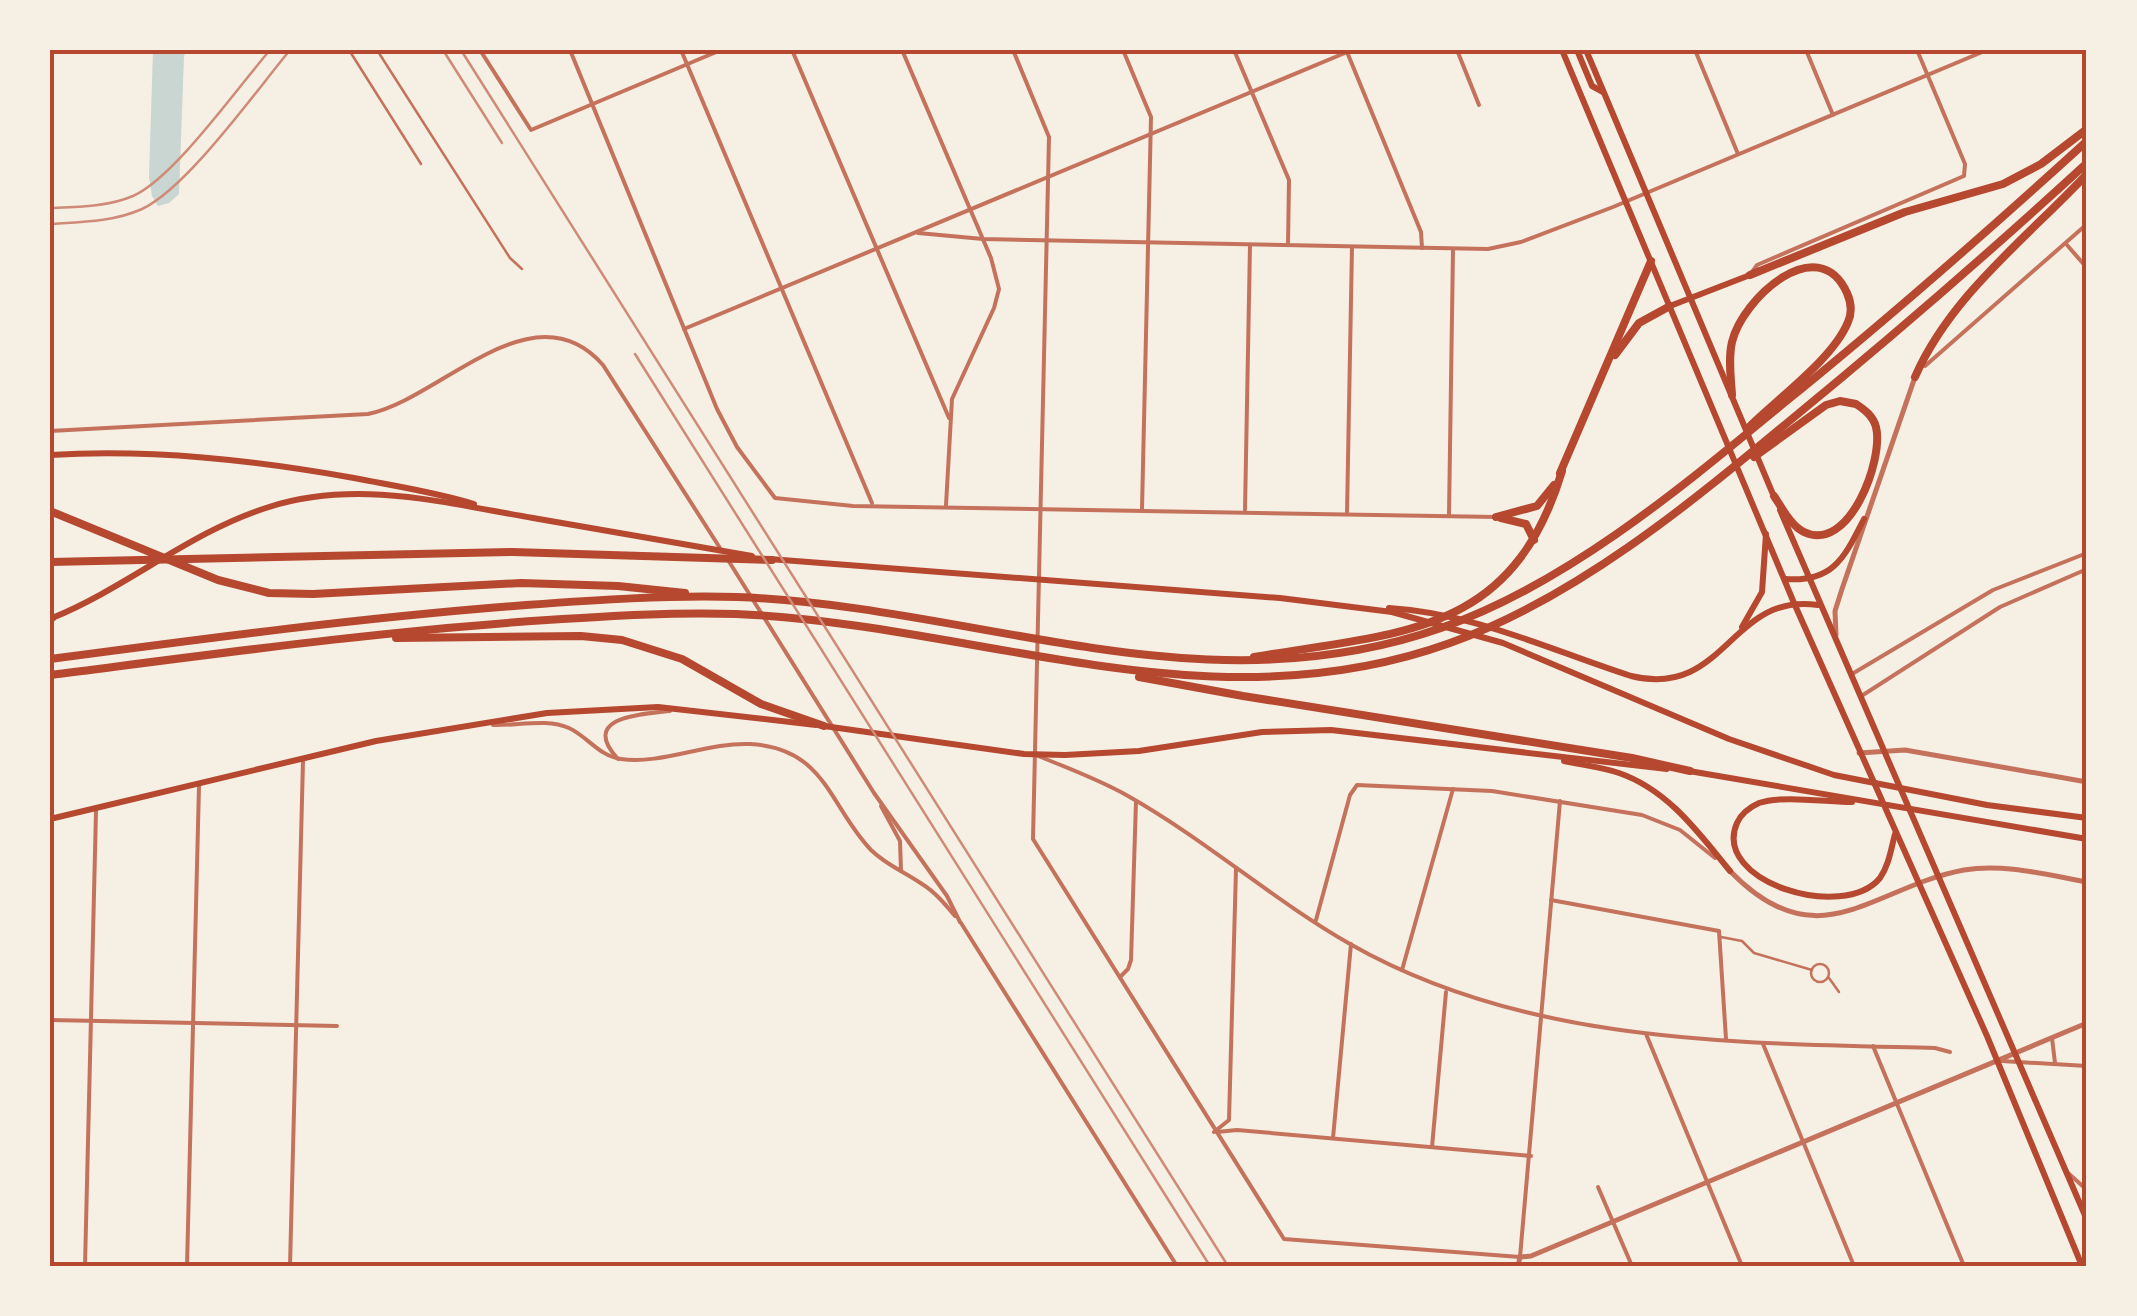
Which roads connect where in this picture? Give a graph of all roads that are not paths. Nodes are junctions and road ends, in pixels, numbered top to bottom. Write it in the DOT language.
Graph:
graph roads {
  1 [pos="349,50"];
  2 [pos="377,50"];
  3 [pos="480,50"];
  4 [pos="570,50"];
  5 [pos="681,50"];
  6 [pos="721,50"];
  7 [pos="792,50"];
  8 [pos="902,50"];
  9 [pos="1012,50"];
  10 [pos="1123,50"];
  11 [pos="1234,50"];
  12 [pos="1457,50"];
  13 [pos="1562,50"];
  14 [pos="1577,50"];
  15 [pos="1586,50"];
  16 [pos="1695,50"];
  17 [pos="1806,50"];
  18 [pos="1917,50"];
  19 [pos="1987,50"];
  20 [pos="1350,51"];
  21 [pos="687,64"];
  22 [pos="1928,76"];
  23 [pos="1252,92"];
  24 [pos="1604,93"];
  25 [pos="592,104"];
  26 [pos="1479,105"];
  27 [pos="1833,115"];
  28 [pos="2087,129"];
  29 [pos="1150,134"];
  30 [pos="2087,141"];
  31 [pos="1738,154"];
  32 [pos="420,164"];
  33 [pos="2087,164"];
  34 [pos="2087,174"];
  35 [pos="1047,176"];
  36 [pos="1646,193"];
  37 [pos="1626,201"];
  38 [pos="971,210"];
  39 [pos="2087,224"];
  40 [pos="918,233"];
  41 [pos="983,239"];
  42 [pos="1046,240"];
  43 [pos="1148,242"];
  44 [pos="1250,244"];
  45 [pos="2066,244"];
  46 [pos="1288,245"];
  47 [pos="1352,248"];
  48 [pos="874,249"];
  49 [pos="1422,250"];
  50 [pos="1453,250"];
  51 [pos="1651,261"];
  52 [pos="2087,268"];
  53 [pos="522,269"];
  54 [pos="1750,275"];
  55 [pos="780,289"];
  56 [pos="1690,299"];
  57 [pos="1670,306"];
  58 [pos="684,329"];
  59 [pos="1602,376"];
  60 [pos="1915,377"];
  61 [pos="1732,397"];
  62 [pos="950,420"];
  63 [pos="50,431"];
  64 [pos="50,455"];
  65 [pos="1720,456"];
  66 [pos="1562,471"];
  67 [pos="1721,478"];
  68 [pos="1773,492"];
  69 [pos="872,504"];
  70 [pos="946,505"];
  71 [pos="1040,507"];
  72 [pos="1142,509"];
  73 [pos="1245,510"];
  74 [pos="50,512"];
  75 [pos="500,512"];
  76 [pos="1347,513"];
  77 [pos="1448,516"];
  78 [pos="1496,517"];
  79 [pos="1864,519"];
  80 [pos="1766,534"];
  81 [pos="1534,540"];
  82 [pos="2087,553"];
  83 [pos="772,560"];
  84 [pos="50,562"];
  85 [pos="2087,569"];
  86 [pos="1784,579"];
  87 [pos="1808,580"];
  88 [pos="719,597"];
  89 [pos="1794,603"];
  90 [pos="1818,605"];
  91 [pos="1362,607"];
  92 [pos="51,618"];
  93 [pos="1734,637"];
  94 [pos="352,638"];
  95 [pos="1837,648"];
  96 [pos="50,658"];
  97 [pos="1230,661"];
  98 [pos="1100,668"];
  99 [pos="1850,676"];
  100 [pos="50,678"];
  101 [pos="1859,698"];
  102 [pos="690,709"];
  103 [pos="468,724"];
  104 [pos="824,726"];
  105 [pos="1883,752"];
  106 [pos="1859,753"];
  107 [pos="1034,754"];
  108 [pos="1529,754"];
  109 [pos="303,758"];
  110 [pos="618,759"];
  111 [pos="1690,771"];
  112 [pos="2087,782"];
  113 [pos="199,784"];
  114 [pos="1453,789"];
  115 [pos="874,793"];
  116 [pos="1136,801"];
  117 [pos="1560,801"];
  118 [pos="1873,802"];
  119 [pos="96,808"];
  120 [pos="2087,818"];
  121 [pos="50,819"];
  122 [pos="1895,834"];
  123 [pos="2087,839"];
  124 [pos="1236,867"];
  125 [pos="901,871"];
  126 [pos="1730,872"];
  127 [pos="1939,878"];
  128 [pos="2087,882"];
  129 [pos="1918,886"];
  130 [pos="1551,900"];
  131 [pos="960,922"];
  132 [pos="1315,922"];
  133 [pos="1720,934"];
  134 [pos="1351,944"];
  135 [pos="1402,970"];
  136 [pos="1812,970"];
  137 [pos="1828,976"];
  138 [pos="1119,978"];
  139 [pos="1446,990"];
  140 [pos="1839,992"];
  141 [pos="1542,1016"];
  142 [pos="50,1020"];
  143 [pos="92,1021"];
  144 [pos="2087,1023"];
  145 [pos="193,1024"];
  146 [pos="297,1025"];
  147 [pos="336,1026"];
  148 [pos="1646,1034"];
  149 [pos="2052,1038"];
  150 [pos="1726,1041"];
  151 [pos="1763,1042"];
  152 [pos="1873,1046"];
  153 [pos="1950,1052"];
  154 [pos="2016,1053"];
  155 [pos="1997,1060"];
  156 [pos="2020,1062"];
  157 [pos="2055,1064"];
  158 [pos="2087,1066"];
  159 [pos="1896,1103"];
  160 [pos="1214,1132"];
  161 [pos="1333,1138"];
  162 [pos="1802,1142"];
  163 [pos="1432,1147"];
  164 [pos="1531,1156"];
  165 [pos="2066,1171"];
  166 [pos="1707,1182"];
  167 [pos="1598,1187"];
  168 [pos="2087,1190"];
  169 [pos="2087,1220"];
  170 [pos="1613,1221"];
  171 [pos="1520,1257"];
  172 [pos="85,1266"];
  173 [pos="188,1266"];
  174 [pos="290,1266"];
  175 [pos="1177,1266"];
  176 [pos="1518,1266"];
  177 [pos="1632,1266"];
  178 [pos="1742,1266"];
  179 [pos="1854,1266"];
  180 [pos="1964,1266"];
  181 [pos="2082,1266"];
  1 -- 32 [label="lane"];
  2 -- 53 [label="lane"];
  3 -- 25 [label="street"];
  4 -- 25 [label="street"];
  5 -- 21 [label="street"];
  6 -- 21 [label="street"];
  7 -- 48 [label="street"];
  8 -- 38 [label="street"];
  9 -- 35 [label="street"];
  10 -- 29 [label="street"];
  11 -- 23 [label="street"];
  12 -- 26 [label="street"];
  13 -- 37 [label="main road"];
  14 -- 24 [label="main road"];
  15 -- 24 [label="main road"];
  16 -- 31 [label="street"];
  17 -- 27 [label="street"];
  18 -- 22 [label="street"];
  19 -- 22 [label="street"];
  20 -- 23 [label="street"];
  20 -- 49 [label="street"];
  21 -- 25 [label="street"];
  21 -- 55 [label="street"];
  22 -- 27 [label="street"];
  22 -- 54 [label="street"];
  23 -- 29 [label="street"];
  23 -- 46 [label="street"];
  24 -- 36 [label="main road"];
  25 -- 58 [label="street"];
  27 -- 31 [label="street"];
  28 -- 54 [label="highway"];
  29 -- 35 [label="street"];
  29 -- 43 [label="street"];
  30 -- 65 [label="highway"];
  31 -- 36 [label="street"];
  33 -- 67 [label="highway"];
  34 -- 60 [label="highway"];
  35 -- 38 [label="street"];
  35 -- 42 [label="street"];
  36 -- 37 [label="street"];
  36 -- 56 [label="main road"];
  37 -- 50 [label="street"];
  37 -- 51 [label="main road"];
  38 -- 40 [label="street"];
  38 -- 41 [label="street"];
  39 -- 45 [label="street"];
  40 -- 41 [label="street"];
  40 -- 48 [label="street"];
  41 -- 42 [label="street"];
  41 -- 62 [label="street"];
  42 -- 43 [label="street"];
  42 -- 71 [label="street"];
  43 -- 44 [label="street"];
  43 -- 72 [label="street"];
  44 -- 46 [label="street"];
  44 -- 73 [label="street"];
  45 -- 52 [label="street"];
  45 -- 60 [label="street"];
  46 -- 47 [label="street"];
  47 -- 49 [label="street"];
  47 -- 76 [label="street"];
  48 -- 55 [label="street"];
  48 -- 62 [label="street"];
  49 -- 50 [label="street"];
  50 -- 77 [label="street"];
  51 -- 57 [label="main road"];
  51 -- 59 [label="highway"];
  54 -- 56 [label="main road"];
  55 -- 58 [label="street"];
  55 -- 69 [label="street"];
  56 -- 57 [label="main road"];
  56 -- 61 [label="main road"];
  57 -- 59 [label="highway"];
  57 -- 80 [label="main road"];
  58 -- 69 [label="street"];
  59 -- 66 [label="highway"];
  60 -- 79 [label="street"];
  61 -- 65 [label="highway"];
  61 -- 68 [label="main road"];
  62 -- 70 [label="street"];
  63 -- 115 [label="street"];
  64 -- 75 [label="main road"];
  65 -- 97 [label="highway"];
  66 -- 78 [label="highway"];
  66 -- 81 [label="highway"];
  67 -- 68 [label="highway"];
  67 -- 98 [label="highway"];
  68 -- 87 [label="main road"];
  69 -- 70 [label="street"];
  70 -- 71 [label="street"];
  71 -- 72 [label="street"];
  71 -- 107 [label="street"];
  72 -- 73 [label="street"];
  73 -- 76 [label="street"];
  74 -- 88 [label="highway"];
  75 -- 83 [label="main road"];
  75 -- 92 [label="main road"];
  76 -- 77 [label="street"];
  77 -- 78 [label="street"];
  78 -- 81 [label="highway"];
  79 -- 87 [label="main road"];
  79 -- 95 [label="street"];
  80 -- 86 [label="main road"];
  80 -- 93 [label="main road"];
  81 -- 97 [label="highway"];
  82 -- 99 [label="street"];
  83 -- 84 [label="highway"];
  83 -- 91 [label="main road"];
  85 -- 101 [label="street"];
  86 -- 87 [label="main road"];
  86 -- 89 [label="main road"];
  87 -- 90 [label="main road"];
  88 -- 96 [label="highway"];
  88 -- 97 [label="highway"];
  89 -- 90 [label="main road"];
  89 -- 93 [label="main road"];
  89 -- 106 [label="main road"];
  90 -- 95 [label="main road"];
  91 -- 93 [label="main road"];
  91 -- 120 [label="main road"];
  94 -- 98 [label="highway"];
  94 -- 100 [label="highway"];
  94 -- 104 [label="highway"];
  95 -- 99 [label="main road"];
  98 -- 111 [label="highway"];
  99 -- 101 [label="main road"];
  101 -- 105 [label="main road"];
  102 -- 103 [label="main road"];
  102 -- 104 [label="main road"];
  102 -- 110 [label="street"];
  103 -- 109 [label="main road"];
  103 -- 110 [label="street"];
  104 -- 107 [label="main road"];
  105 -- 106 [label="street"];
  105 -- 112 [label="street"];
  105 -- 127 [label="main road"];
  106 -- 122 [label="main road"];
  107 -- 108 [label="main road"];
  107 -- 116 [label="street"];
  107 -- 138 [label="street"];
  108 -- 111 [label="main road"];
  108 -- 126 [label="main road"];
  109 -- 113 [label="main road"];
  109 -- 146 [label="street"];
  110 -- 125 [label="street"];
  111 -- 118 [label="main road"];
  113 -- 119 [label="main road"];
  113 -- 145 [label="street"];
  114 -- 117 [label="street"];
  114 -- 132 [label="street"];
  114 -- 135 [label="street"];
  115 -- 125 [label="street"];
  115 -- 131 [label="street"];
  116 -- 124 [label="street"];
  116 -- 138 [label="street"];
  117 -- 126 [label="street"];
  117 -- 130 [label="street"];
  118 -- 122 [label="main road"];
  118 -- 123 [label="main road"];
  119 -- 121 [label="main road"];
  119 -- 143 [label="street"];
  122 -- 129 [label="main road"];
  124 -- 132 [label="street"];
  124 -- 160 [label="street"];
  125 -- 131 [label="street"];
  126 -- 129 [label="street"];
  127 -- 128 [label="street"];
  127 -- 129 [label="street"];
  127 -- 154 [label="main road"];
  129 -- 155 [label="main road"];
  130 -- 133 [label="street"];
  130 -- 141 [label="street"];
  131 -- 175 [label="street"];
  132 -- 134 [label="street"];
  133 -- 136 [label="lane"];
  133 -- 150 [label="street"];
  134 -- 135 [label="street"];
  134 -- 161 [label="street"];
  135 -- 139 [label="street"];
  136 -- 137 [label="lane"];
  136 -- 137 [label="lane"];
  137 -- 140 [label="lane"];
  138 -- 160 [label="street"];
  139 -- 141 [label="street"];
  139 -- 163 [label="street"];
  141 -- 148 [label="street"];
  141 -- 164 [label="street"];
  142 -- 143 [label="street"];
  143 -- 145 [label="street"];
  143 -- 172 [label="street"];
  144 -- 149 [label="street"];
  145 -- 146 [label="street"];
  145 -- 173 [label="street"];
  146 -- 147 [label="street"];
  146 -- 174 [label="street"];
  148 -- 150 [label="street"];
  148 -- 166 [label="street"];
  149 -- 154 [label="street"];
  149 -- 157 [label="street"];
  150 -- 151 [label="street"];
  151 -- 152 [label="street"];
  151 -- 162 [label="street"];
  152 -- 153 [label="street"];
  152 -- 159 [label="street"];
  154 -- 155 [label="street"];
  154 -- 156 [label="main road"];
  155 -- 156 [label="street"];
  155 -- 159 [label="street"];
  155 -- 181 [label="main road"];
  156 -- 157 [label="street"];
  156 -- 165 [label="main road"];
  157 -- 158 [label="street"];
  159 -- 162 [label="street"];
  159 -- 180 [label="street"];
  160 -- 161 [label="street"];
  160 -- 171 [label="street"];
  161 -- 163 [label="street"];
  162 -- 166 [label="street"];
  162 -- 179 [label="street"];
  163 -- 164 [label="street"];
  164 -- 171 [label="street"];
  165 -- 168 [label="street"];
  165 -- 169 [label="main road"];
  166 -- 170 [label="street"];
  166 -- 178 [label="street"];
  167 -- 170 [label="street"];
  170 -- 171 [label="street"];
  170 -- 177 [label="street"];
  171 -- 176 [label="street"];
}
